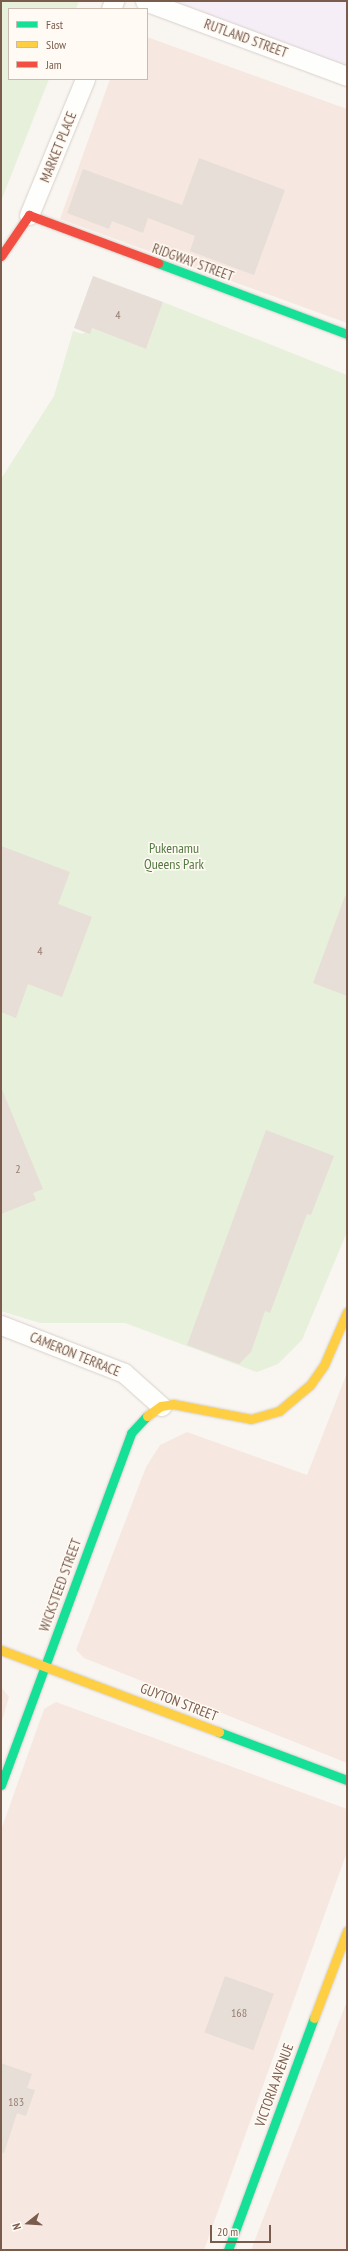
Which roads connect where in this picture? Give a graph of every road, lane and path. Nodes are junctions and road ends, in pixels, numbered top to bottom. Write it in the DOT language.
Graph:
graph roads {
  1 [pos="145,1"];
  2 [pos="347,76"];
  3 [pos="85,80"];
  4 [pos="29,215"];
  5 [pos="1,256"];
  6 [pos="347,334"];
  7 [pos="347,1312"];
  8 [pos="1,1325"];
  9 [pos="161,1406"];
  10 [pos="1,1650"];
  11 [pos="45,1666"];
  12 [pos="347,1780"];
  13 [pos="1,1784"];
  14 [pos="347,1931"];
  15 [pos="228,2250"];
  1 -- 2 [label="street, RUTLAND STREET"];
  3 -- 4 [label="street, MARKET PLACE"];
  4 -- 5 [label="street"];
  4 -- 6 [label="street, RIDGWAY STREET"];
  7 -- 9 [label="street"];
  8 -- 9 [label="street, CAMERON TERRACE"];
  9 -- 11 [label="street, WICKSTEED STREET"];
  10 -- 11 [label="street, GUYTON STREET"];
  11 -- 12 [label="street, GUYTON STREET"];
  11 -- 13 [label="street, WICKSTEED STREET"];
  14 -- 15 [label="street, VICTORIA AVENUE"];
}
